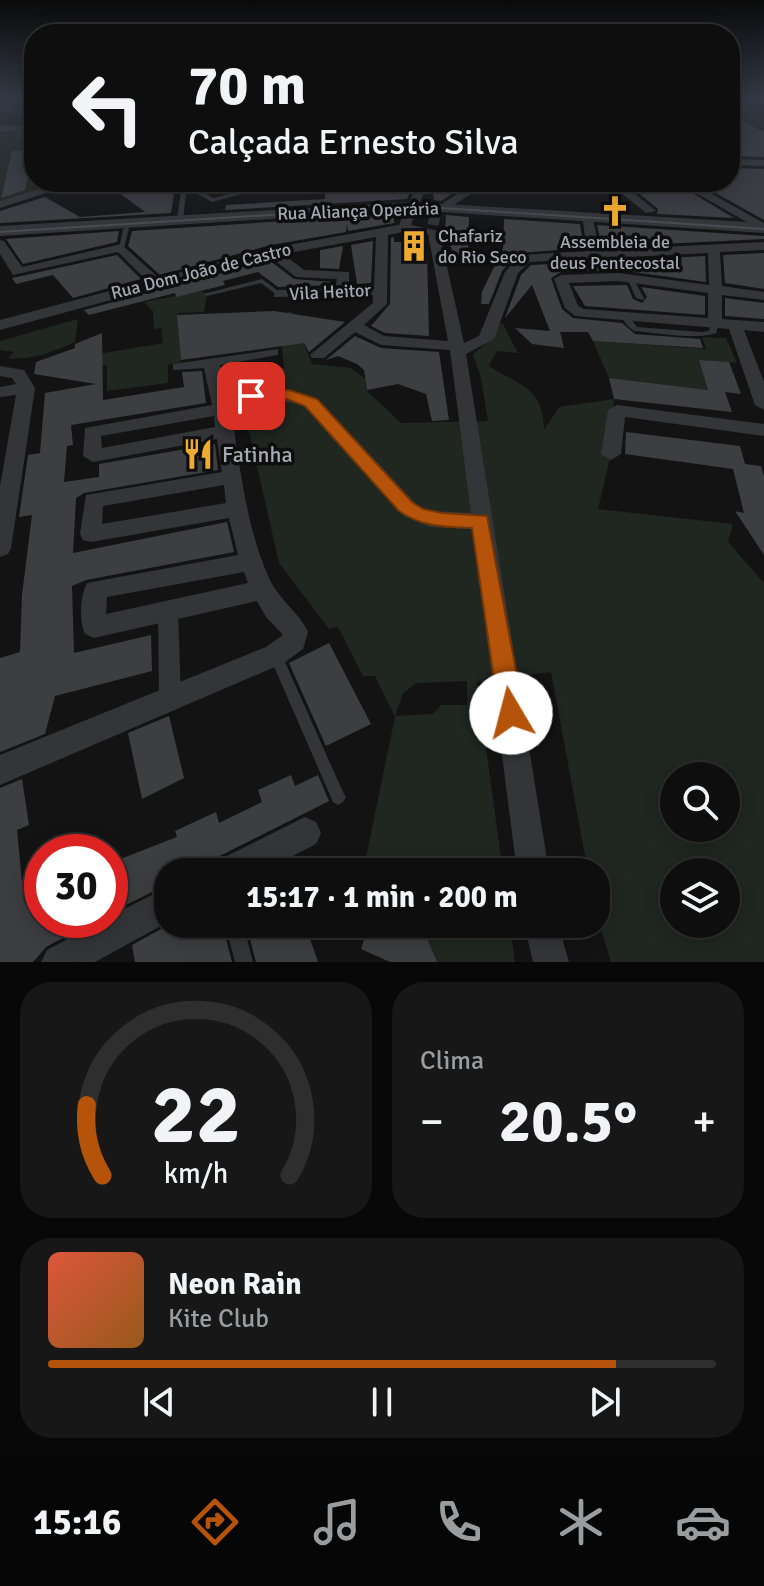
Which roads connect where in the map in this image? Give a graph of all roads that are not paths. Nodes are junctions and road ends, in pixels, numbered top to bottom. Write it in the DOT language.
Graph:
graph roads {
  1 [pos="740,162"];
  2 [pos="764,163"];
  3 [pos="32,192"];
  4 [pos="183,192"];
  5 [pos="198,192"];
  6 [pos="244,192"];
  7 [pos="418,192"];
  8 [pos="470,192"];
  9 [pos="625,192"];
  10 [pos="700,192"];
  11 [pos="0,205"];
  12 [pos="411,206"];
  13 [pos="652,215"];
  14 [pos="586,216"];
  15 [pos="437,217"];
  16 [pos="180,220"];
  17 [pos="719,224"];
  18 [pos="404,228"];
  19 [pos="764,228"];
  20 [pos="126,229"];
  21 [pos="382,231"];
  22 [pos="1,236"];
  23 [pos="316,243"];
  24 [pos="764,246"];
  25 [pos="121,248"];
  26 [pos="732,248"];
  27 [pos="713,249"];
  28 [pos="643,251"];
  29 [pos="272,252"];
  30 [pos="594,253"];
  31 [pos="550,256"];
  32 [pos="313,265"];
  33 [pos="560,275"];
  34 [pos="630,278"];
  35 [pos="647,280"];
  36 [pos="155,282"];
  37 [pos="714,288"];
  38 [pos="342,290"];
  39 [pos="382,290"];
  40 [pos="207,294"];
  41 [pos="279,294"];
  42 [pos="764,296"];
  43 [pos="640,298"];
  44 [pos="715,323"];
  45 [pos="0,325"];
  46 [pos="735,325"];
  47 [pos="356,327"];
  48 [pos="764,327"];
  49 [pos="457,349"];
  50 [pos="272,352"];
  51 [pos="318,355"];
  52 [pos="211,362"];
  53 [pos="179,367"];
  54 [pos="0,371"];
  55 [pos="26,388"];
  56 [pos="0,389"];
  57 [pos="221,405"];
  58 [pos="764,405"];
  59 [pos="764,430"];
  60 [pos="223,432"];
  61 [pos="611,454"];
  62 [pos="233,477"];
  63 [pos="4,491"];
  64 [pos="238,509"];
  65 [pos="481,521"];
  66 [pos="0,548"];
  67 [pos="253,561"];
  68 [pos="262,590"];
  69 [pos="168,611"];
  70 [pos="275,655"];
  71 [pos="170,699"];
  72 [pos="0,770"];
  73 [pos="338,797"];
  74 [pos="305,833"];
  75 [pos="256,858"];
  76 [pos="531,858"];
  77 [pos="154,911"];
  78 [pos="238,938"];
  79 [pos="545,938"];
  80 [pos="59,962"];
  81 [pos="244,962"];
  82 [pos="551,962"];
  1 -- 2 [label="street"];
  3 -- 11 [label="street"];
  4 -- 16 [label="lane"];
  5 -- 6 [label="lane"];
  7 -- 12 [label="street"];
  8 -- 15 [label="street"];
  9 -- 13 [label="street"];
  10 -- 19 [label="street"];
  12 -- 14 [label="street, Rua Aliança Operária"];
  12 -- 16 [label="street, Rua Aliança Operária"];
  12 -- 18 [label="street"];
  13 -- 14 [label="street, Rua Aliança Operária"];
  13 -- 17 [label="street, Rua Aliança Operária"];
  14 -- 30 [label="street"];
  15 -- 18 [label="street, Rua Dom João de Castro"];
  15 -- 49 [label="street"];
  16 -- 22 [label="street, Rua Aliança Operária"];
  17 -- 19 [label="street, Rua Aliança Operária"];
  17 -- 26 [label="street"];
  18 -- 21 [label="street, Rua Dom João de Castro"];
  20 -- 25 [label="lane"];
  21 -- 23 [label="street, Rua Dom João de Castro"];
  21 -- 39 [label="street"];
  22 -- 25 [label="street"];
  23 -- 29 [label="street, Rua Dom João de Castro"];
  23 -- 32 [label="street"];
  24 -- 26 [label="street"];
  25 -- 36 [label="street"];
  26 -- 27 [label="street"];
  27 -- 28 [label="street"];
  27 -- 37 [label="street"];
  28 -- 30 [label="street"];
  28 -- 35 [label="street"];
  29 -- 36 [label="street, Rua Dom João de Castro"];
  29 -- 38 [label="street"];
  30 -- 31 [label="street"];
  31 -- 33 [label="street"];
  31 -- 49 [label="street"];
  33 -- 34 [label="street"];
  33 -- 44 [label="street"];
  34 -- 35 [label="street"];
  34 -- 43 [label="lane"];
  35 -- 37 [label="street"];
  36 -- 45 [label="street, Rua Dom João de Castro"];
  37 -- 42 [label="street"];
  37 -- 44 [label="street"];
  38 -- 39 [label="street, Vila Heitor"];
  38 -- 41 [label="street, Vila Heitor"];
  39 -- 47 [label="street"];
  40 -- 41 [label="lane"];
  44 -- 46 [label="street"];
  46 -- 48 [label="street"];
  46 -- 58 [label="street"];
  47 -- 49 [label="street"];
  47 -- 51 [label="street"];
  49 -- 65 [label="street"];
  50 -- 52 [label="street"];
  52 -- 53 [label="street"];
  52 -- 57 [label="street"];
  54 -- 55 [label="street"];
  55 -- 56 [label="street"];
  55 -- 63 [label="street"];
  57 -- 60 [label="street"];
  57 -- 60 [label="street"];
  57 -- 65 [label="street"];
  59 -- 61 [label="street"];
  60 -- 62 [label="street"];
  62 -- 64 [label="street"];
  62 -- 64 [label="street"];
  63 -- 66 [label="street"];
  64 -- 67 [label="street"];
  65 -- 76 [label="street"];
  67 -- 68 [label="street"];
  67 -- 69 [label="street"];
  68 -- 69 [label="street"];
  68 -- 70 [label="street"];
  69 -- 71 [label="street"];
  70 -- 71 [label="street"];
  70 -- 73 [label="lane"];
  71 -- 72 [label="street"];
  74 -- 75 [label="street"];
  77 -- 80 [label="street"];
  78 -- 81 [label="lane"];
  79 -- 82 [label="street"];
}
